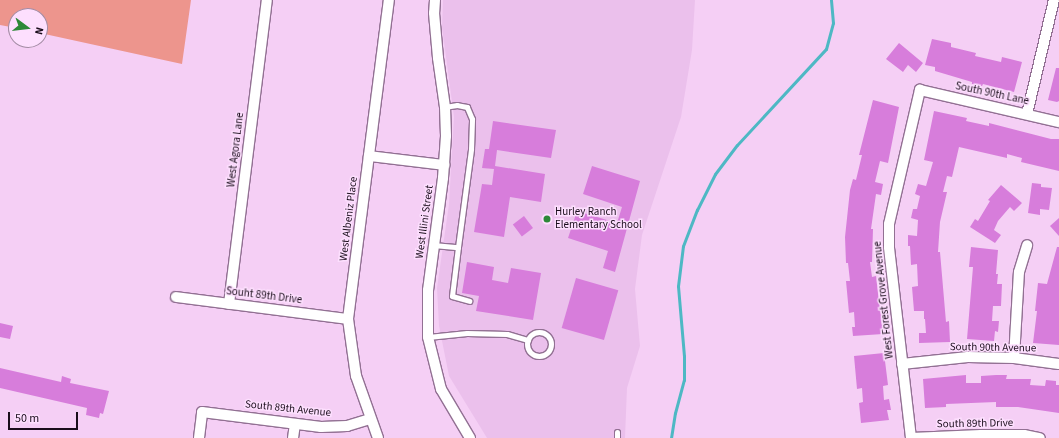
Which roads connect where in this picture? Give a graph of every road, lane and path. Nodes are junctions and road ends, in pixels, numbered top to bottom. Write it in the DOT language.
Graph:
graph roads {
  1 [pos="267,0"];
  2 [pos="389,0"];
  3 [pos="435,0"];
  4 [pos="1054,0"];
  5 [pos="920,90"];
  6 [pos="445,107"];
  7 [pos="1027,114"];
  8 [pos="1059,122"];
  9 [pos="369,156"];
  10 [pos="444,165"];
  11 [pos="433,245"];
  12 [pos="1028,245"];
  13 [pos="458,247"];
  14 [pos="176,297"];
  15 [pos="470,300"];
  16 [pos="229,304"];
  17 [pos="348,319"];
  18 [pos="428,337"];
  19 [pos="528,340"];
  20 [pos="1014,358"];
  21 [pos="902,364"];
  22 [pos="1059,364"];
  23 [pos="370,419"];
  24 [pos="295,424"];
  25 [pos="199,438"];
  26 [pos="293,438"];
  27 [pos="378,438"];
  28 [pos="470,438"];
  29 [pos="911,438"];
  30 [pos="1040,438"];
  1 -- 16 [label="street, West Agora Lane"];
  2 -- 9 [label="street, West Albeniz Place"];
  3 -- 6 [label="street, West Illini Street"];
  4 -- 7 [label="street"];
  5 -- 7 [label="street, South 90th Lane"];
  5 -- 21 [label="street, West Forest Grove Avenue"];
  6 -- 10 [label="street, West Illini Street"];
  6 -- 13 [label="lane"];
  7 -- 8 [label="street, South 90th Lane"];
  9 -- 10 [label="street"];
  9 -- 17 [label="street, West Albeniz Place"];
  10 -- 11 [label="street, West Illini Street"];
  11 -- 13 [label="lane"];
  11 -- 18 [label="street, West Illini Street"];
  12 -- 20 [label="street"];
  13 -- 15 [label="lane"];
  14 -- 16 [label="street, Souht 89th Drive"];
  16 -- 17 [label="street, Souht 89th Drive"];
  17 -- 23 [label="street, West Albeniz Place"];
  18 -- 19 [label="lane"];
  18 -- 28 [label="street, West Illini Street"];
  19 -- 19 [label="lane"];
  20 -- 21 [label="street, South 90th Avenue"];
  20 -- 22 [label="street, South 90th Avenue"];
  21 -- 29 [label="street, West Forest Grove Avenue"];
  23 -- 24 [label="street, South 89th Avenue"];
  23 -- 27 [label="street, West Albeniz Place"];
  24 -- 25 [label="street, South 89th Avenue"];
  24 -- 26 [label="street"];
  29 -- 30 [label="street, South 89th Drive"];
}
